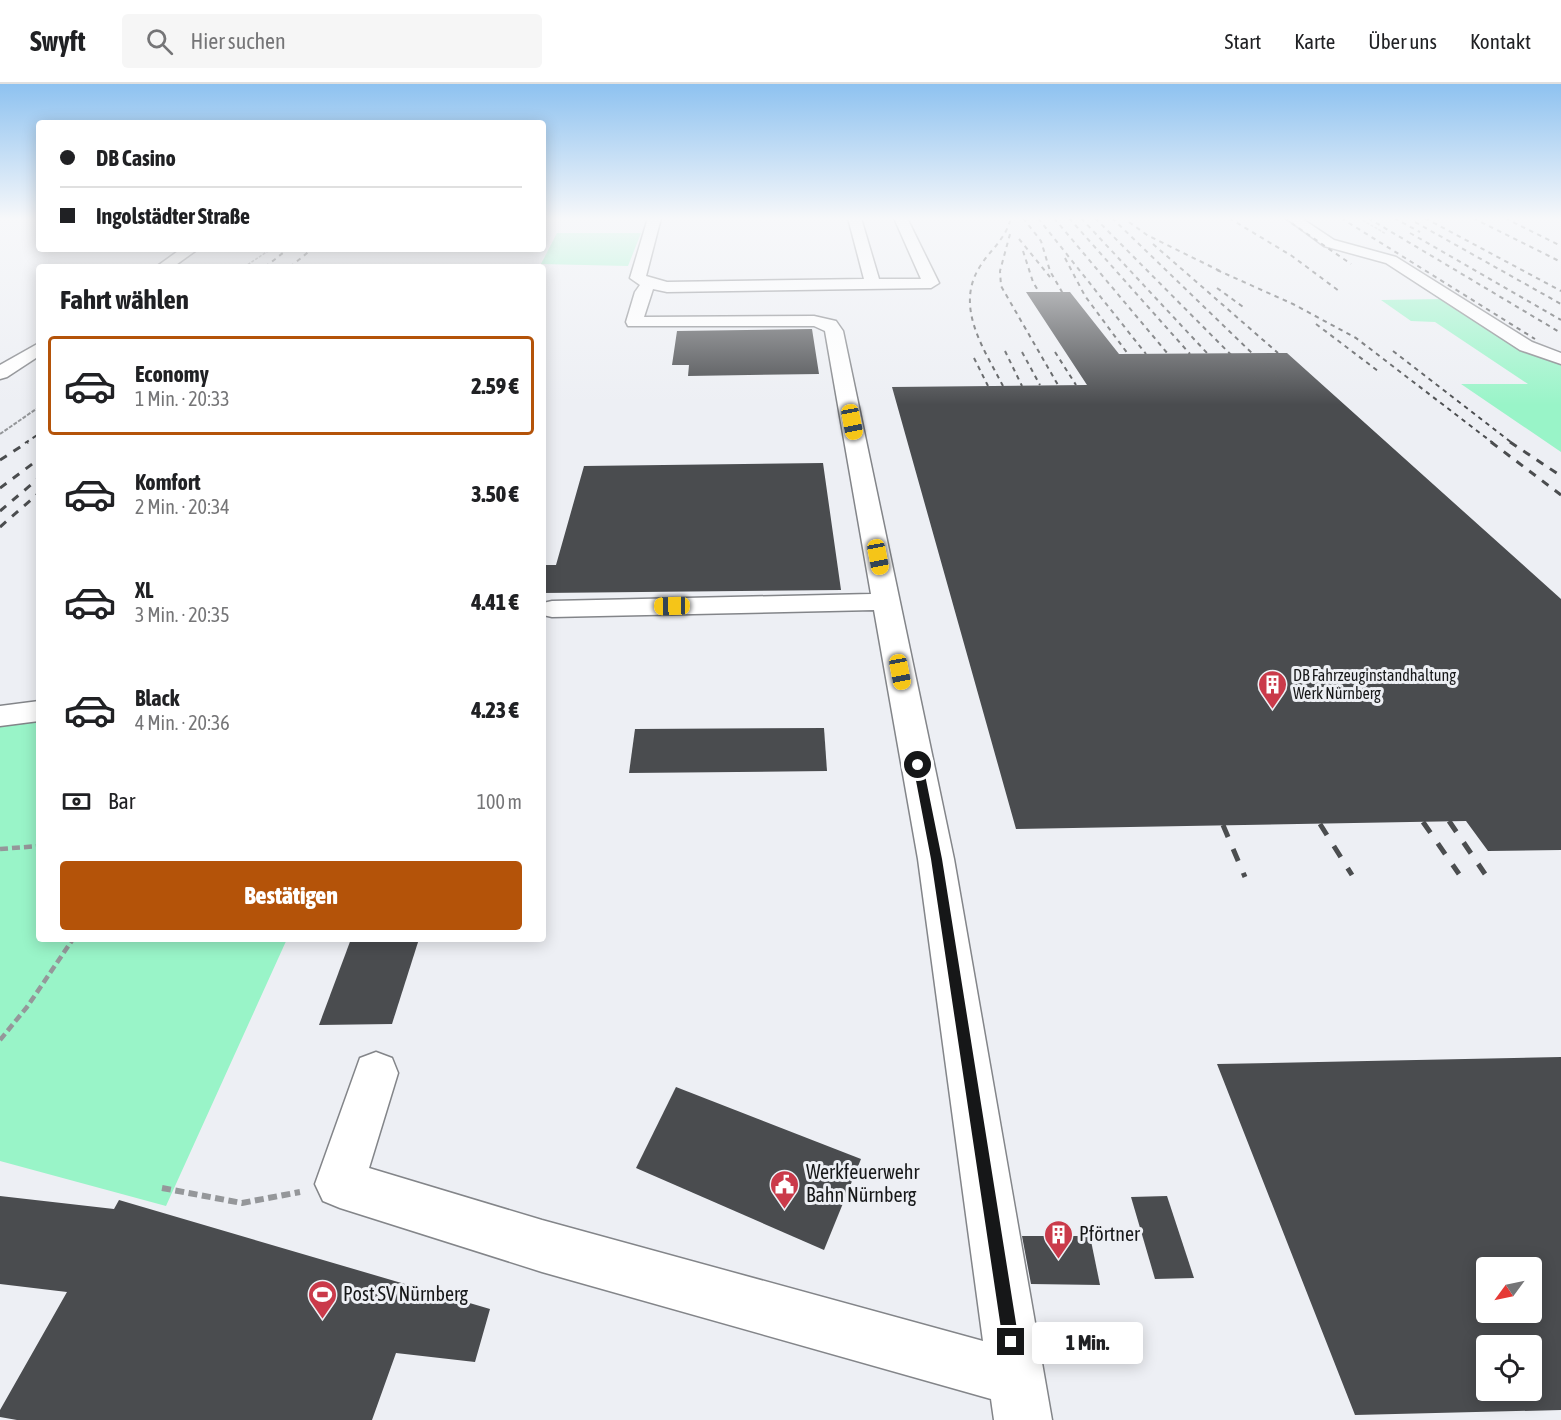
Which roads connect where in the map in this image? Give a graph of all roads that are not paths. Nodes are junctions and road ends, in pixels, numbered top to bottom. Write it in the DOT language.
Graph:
graph roads {
  1 [pos="642,280"];
  2 [pos="872,280"];
  3 [pos="930,280"];
  4 [pos="1423,280"];
  5 [pos="873,284"];
  6 [pos="649,285"];
  7 [pos="36,350"];
  8 [pos="1561,359"];
  9 [pos="0,373"];
  10 [pos="887,602"];
  11 [pos="552,609"];
  12 [pos="36,711"];
  13 [pos="0,716"];
  14 [pos="376,1073"];
  15 [pos="1020,1399"];
  1 -- 6 [label="street"];
  2 -- 5 [label="street"];
  3 -- 5 [label="street"];
  4 -- 8 [label="street"];
  5 -- 6 [label="street"];
  6 -- 10 [label="street"];
  7 -- 9 [label="street"];
  10 -- 11 [label="street"];
  10 -- 15 [label="street"];
  12 -- 13 [label="street"];
  14 -- 15 [label="street"];
}
